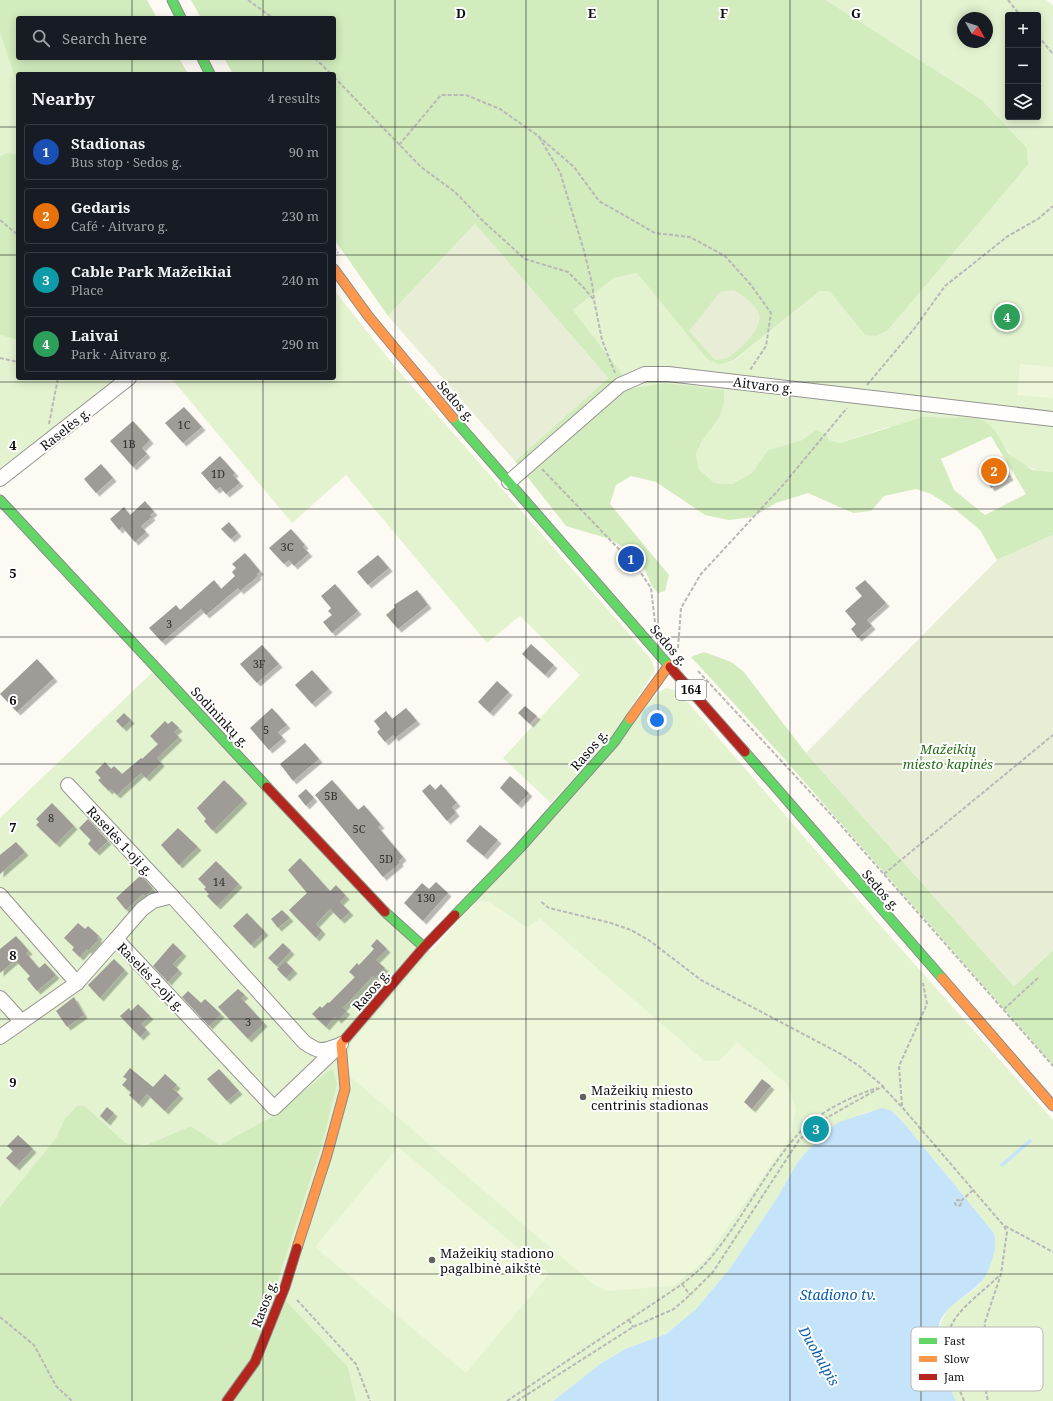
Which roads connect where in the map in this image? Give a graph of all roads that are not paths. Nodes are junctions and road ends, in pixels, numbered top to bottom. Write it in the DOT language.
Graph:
graph roads {
  1 [pos="172,0"];
  2 [pos="180,16"];
  3 [pos="203,60"];
  4 [pos="209,72"];
  5 [pos="336,272"];
  6 [pos="126,380"];
  7 [pos="1053,419"];
  8 [pos="0,479"];
  9 [pos="509,482"];
  10 [pos="0,500"];
  11 [pos="669,664"];
  12 [pos="68,785"];
  13 [pos="0,895"];
  14 [pos="172,896"];
  15 [pos="116,939"];
  16 [pos="424,948"];
  17 [pos="77,983"];
  18 [pos="0,998"];
  19 [pos="21,1021"];
  20 [pos="0,1037"];
  21 [pos="341,1044"];
  22 [pos="1053,1106"];
  23 [pos="227,1401"];
  1 -- 2 [label="street"];
  3 -- 4 [label="street"];
  5 -- 9 [label="street, Sedos g. / 164"];
  6 -- 8 [label="street, Raselės g."];
  7 -- 9 [label="street, Aitvaro g."];
  9 -- 11 [label="street, Sedos g. / 164"];
  10 -- 16 [label="street, Sodininkų g."];
  11 -- 16 [label="street, Rasos g."];
  11 -- 22 [label="street, Sedos g. / 164"];
  12 -- 14 [label="street, Raselės 1-oji g."];
  13 -- 17 [label="street"];
  14 -- 15 [label="street"];
  14 -- 21 [label="street, Raselės 1-oji g."];
  15 -- 17 [label="street, Raselės 2-oji g."];
  15 -- 21 [label="street, Raselės 2-oji g."];
  16 -- 21 [label="street, Rasos g."];
  17 -- 19 [label="street, Raselės 2-oji g."];
  18 -- 19 [label="street"];
  19 -- 20 [label="street, Raselės 2-oji g."];
  21 -- 23 [label="street, Rasos g."];
}
